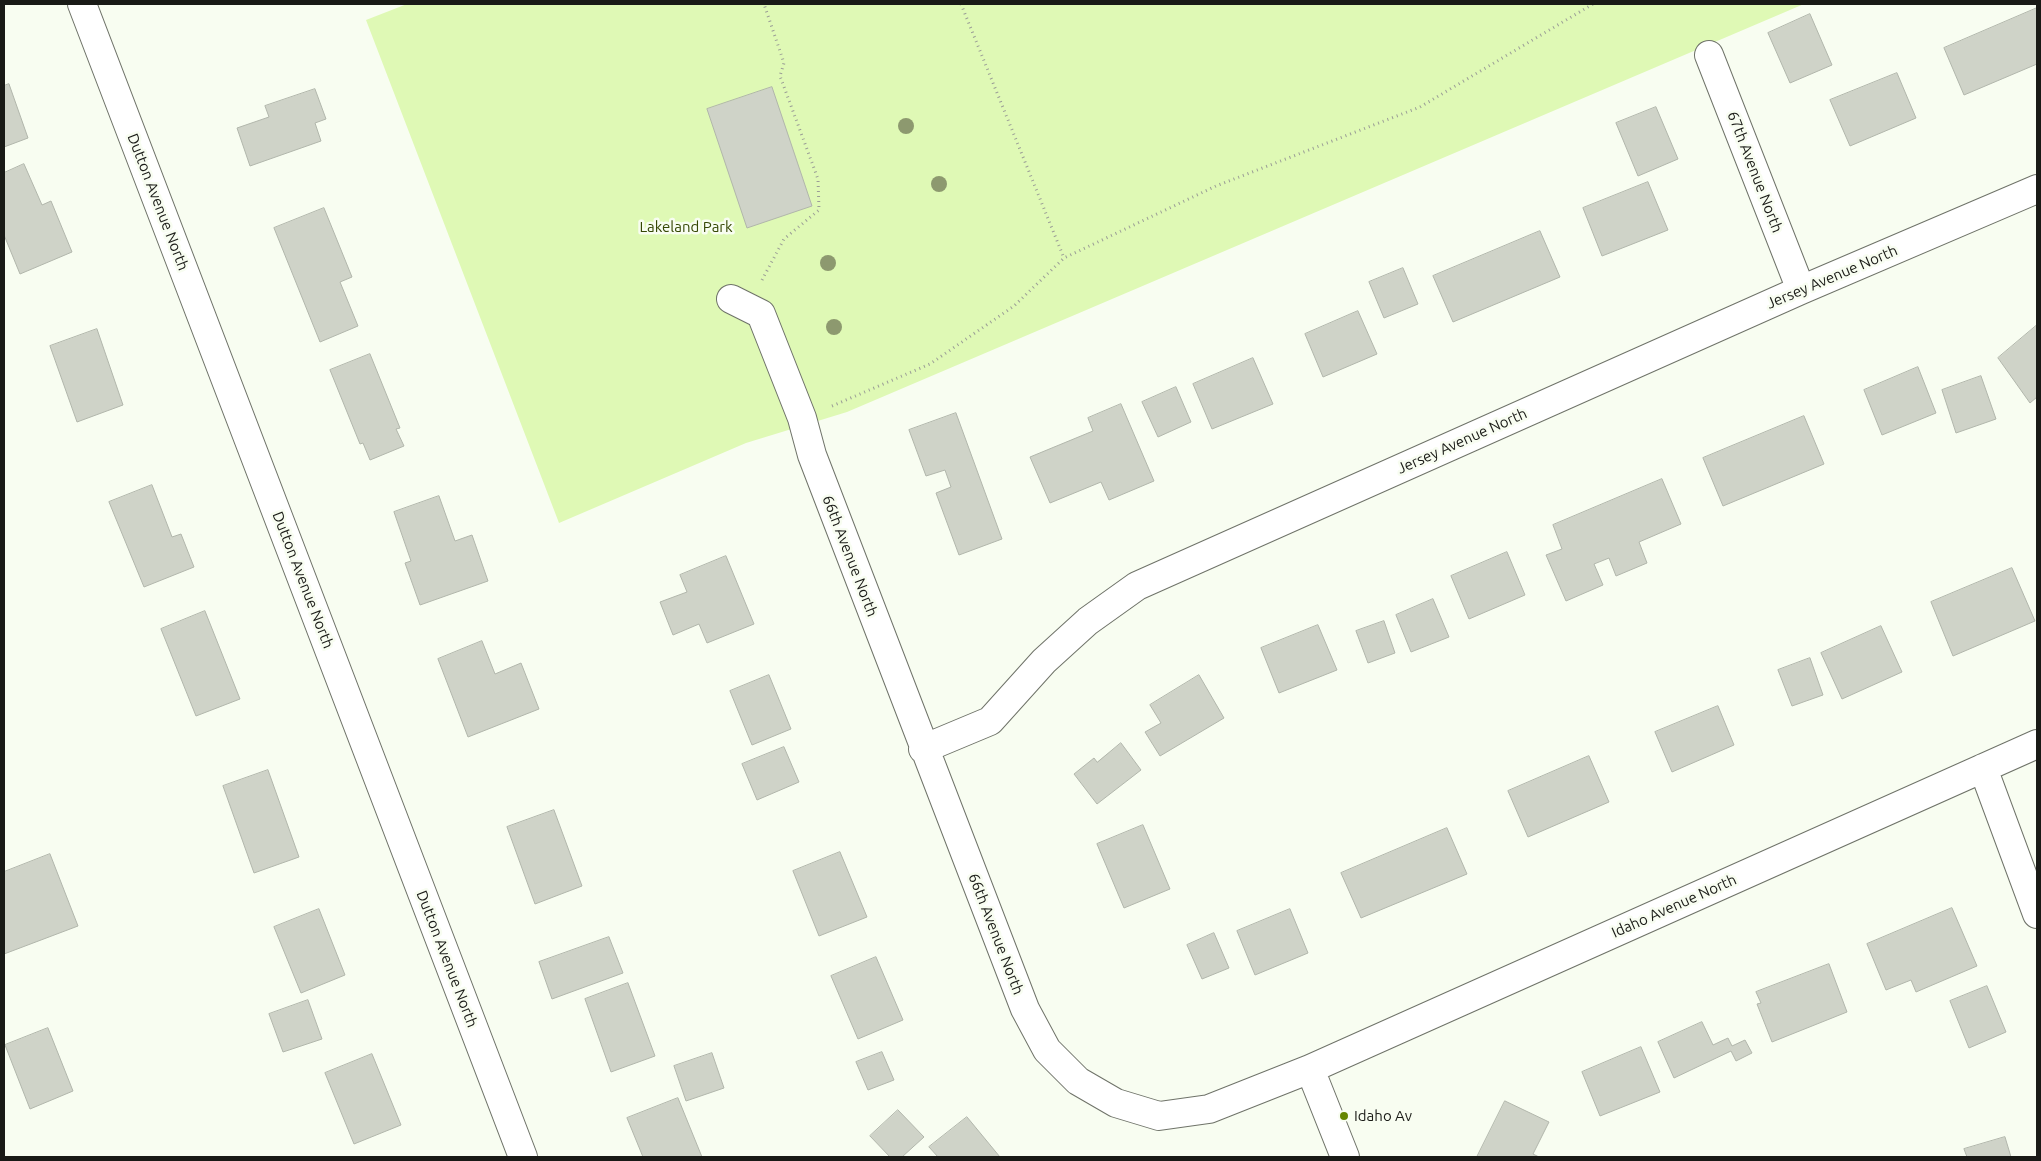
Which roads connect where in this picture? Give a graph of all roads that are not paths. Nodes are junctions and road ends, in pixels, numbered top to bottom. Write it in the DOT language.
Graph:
graph roads {
  1 [pos="82,4"];
  2 [pos="1709,55"];
  3 [pos="2037,189"];
  4 [pos="1801,290"];
  5 [pos="740,304"];
  6 [pos="2037,744"];
  7 [pos="923,749"];
  8 [pos="1983,768"];
  9 [pos="2037,914"];
  10 [pos="1310,1069"];
  11 [pos="523,1157"];
  12 [pos="1345,1157"];
  1 -- 11 [label="street, Dutton Avenue North"];
  2 -- 4 [label="street, 67th Avenue North"];
  3 -- 4 [label="street, Jersey Avenue North"];
  4 -- 7 [label="street, Jersey Avenue North"];
  5 -- 7 [label="street, 66th Avenue North"];
  6 -- 8 [label="street, Idaho Avenue North"];
  7 -- 10 [label="street, 66th Avenue North"];
  8 -- 9 [label="street"];
  8 -- 10 [label="street, Idaho Avenue North"];
  10 -- 12 [label="street"];
}
